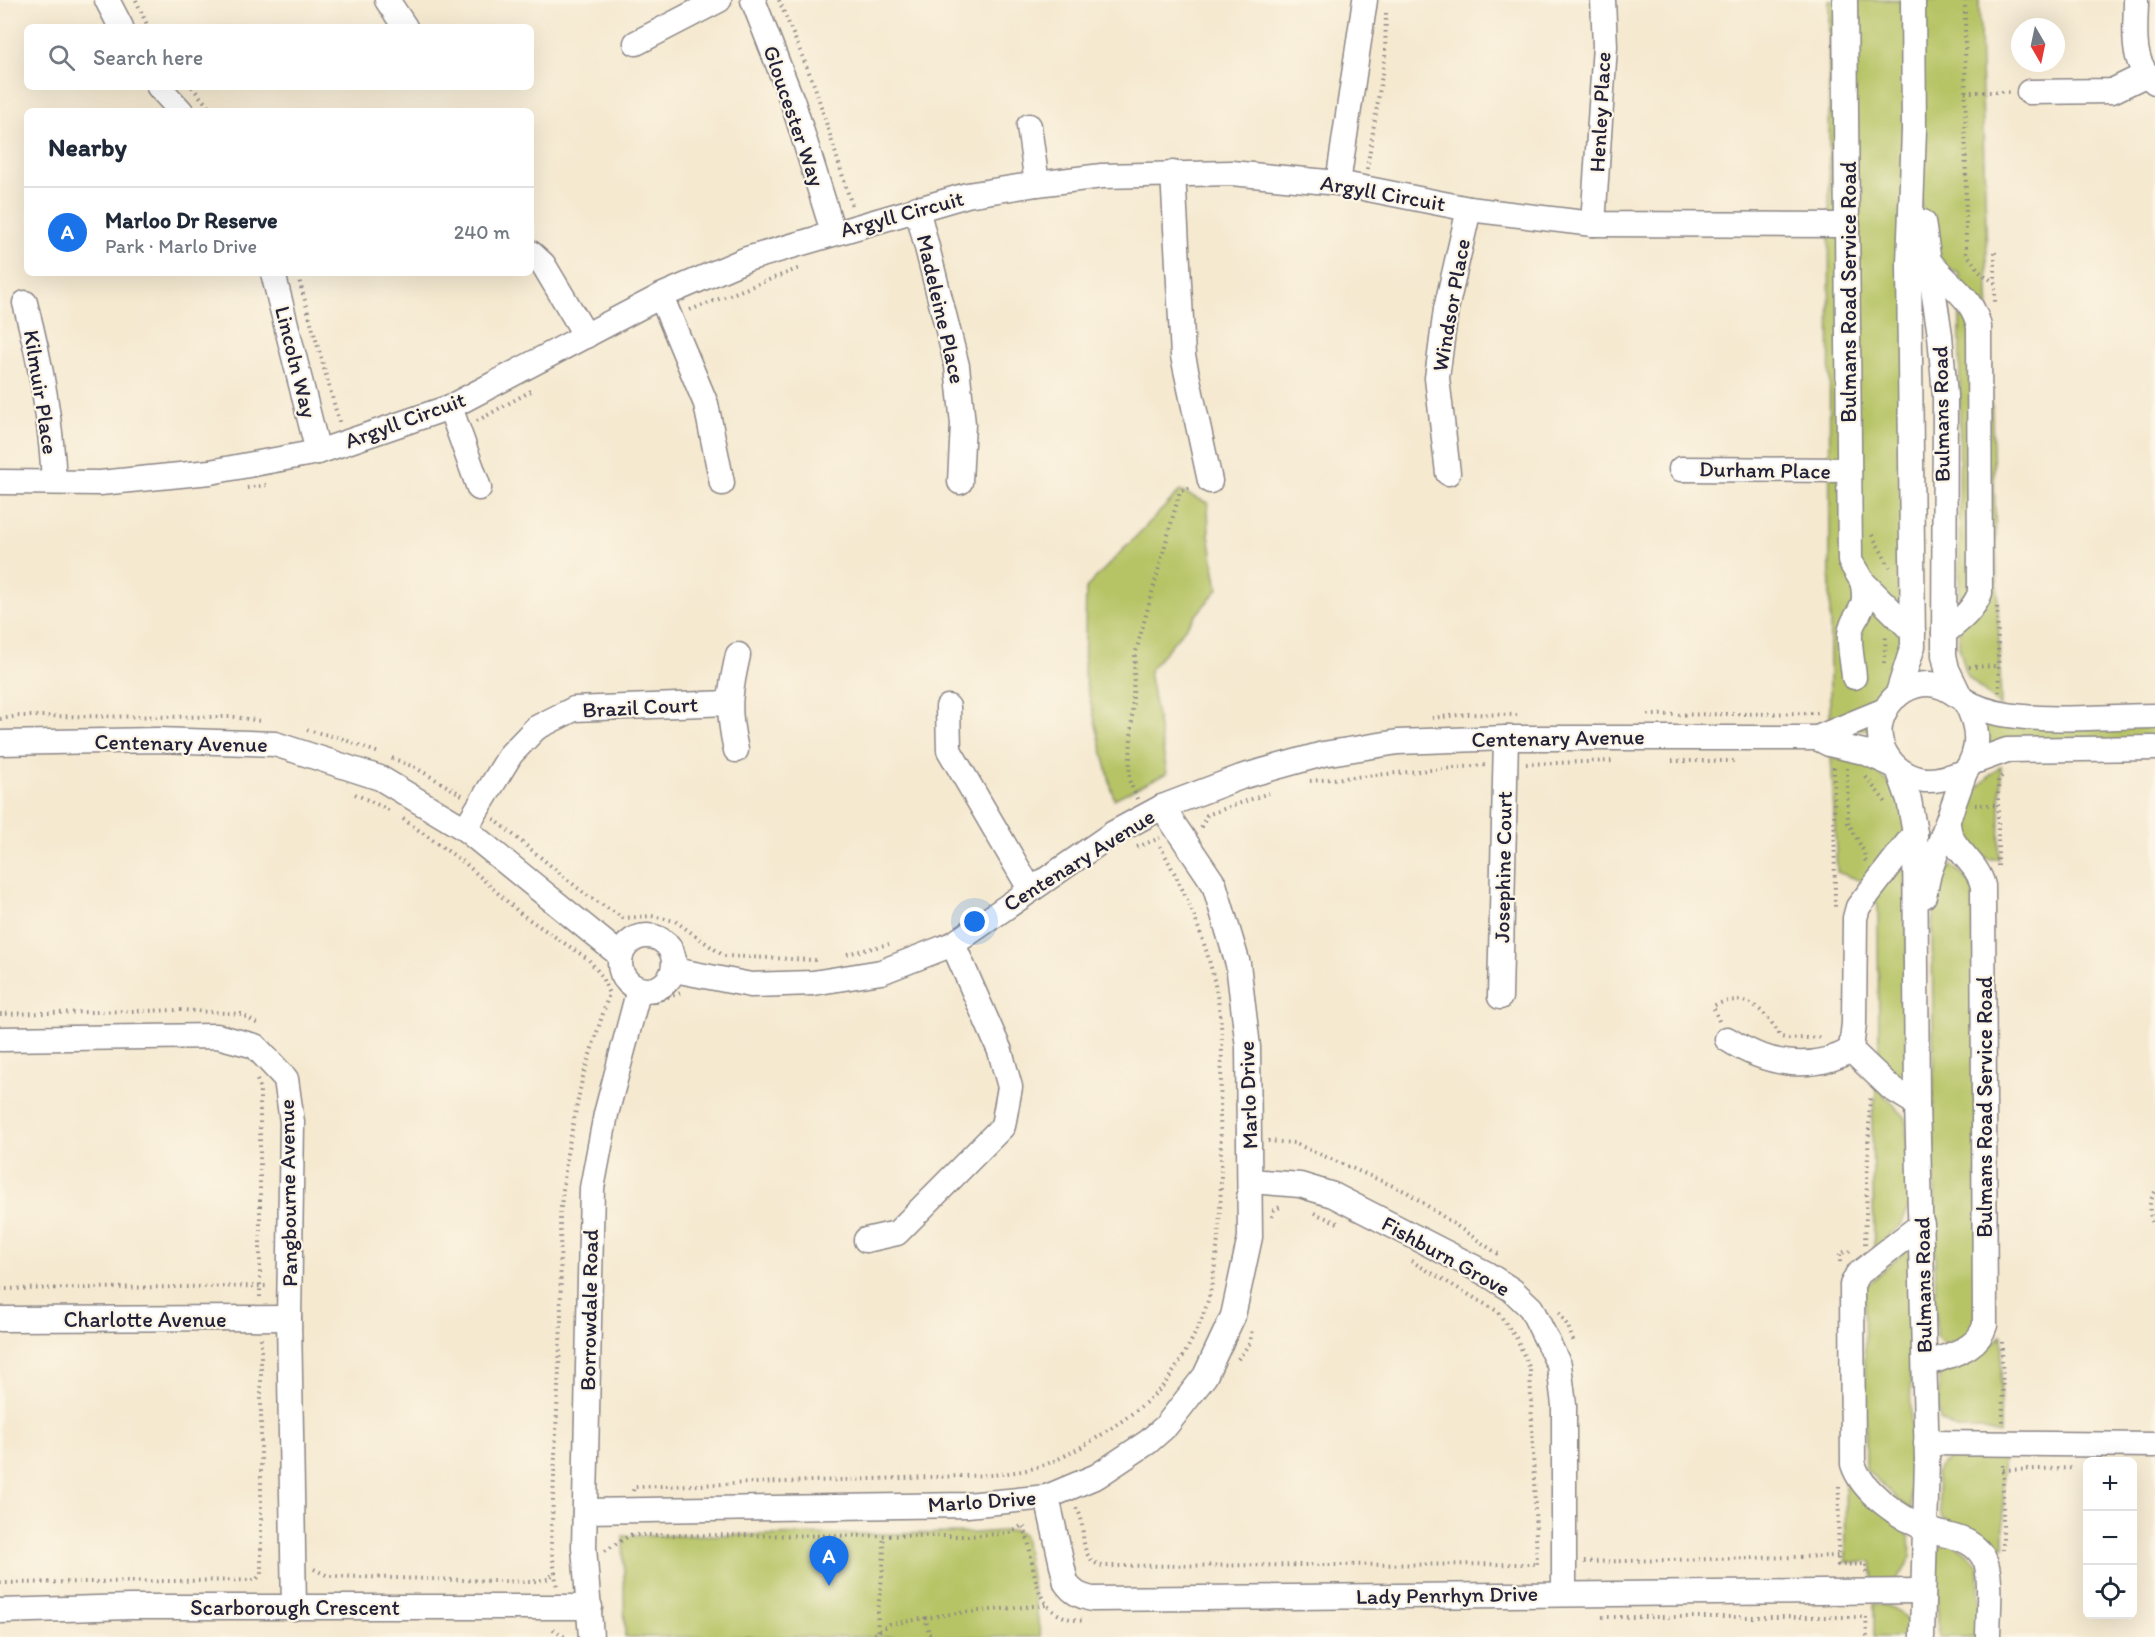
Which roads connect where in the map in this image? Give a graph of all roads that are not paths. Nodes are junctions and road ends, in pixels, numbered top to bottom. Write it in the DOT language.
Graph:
graph roads {
  1 [pos="107,0"];
  2 [pos="387,0"];
  3 [pos="719,0"];
  4 [pos="753,0"];
  5 [pos="1365,0"];
  6 [pos="1604,0"];
  7 [pos="1845,0"];
  8 [pos="1913,0"];
  9 [pos="2136,0"];
  10 [pos="119,24"];
  11 [pos="403,24"];
  12 [pos="636,43"];
  13 [pos="2150,78"];
  14 [pos="162,90"];
  15 [pos="2030,92"];
  16 [pos="178,108"];
  17 [pos="1029,126"];
  18 [pos="1914,130"];
  19 [pos="1173,174"];
  20 [pos="1339,176"];
  21 [pos="1037,184"];
  22 [pos="917,208"];
  23 [pos="1469,209"];
  24 [pos="831,223"];
  25 [pos="1593,224"];
  26 [pos="1848,225"];
  27 [pos="534,256"];
  28 [pos="1927,258"];
  29 [pos="274,276"];
  30 [pos="25,303"];
  31 [pos="666,307"];
  32 [pos="586,336"];
  33 [pos="453,418"];
  34 [pos="316,443"];
  35 [pos="1681,469"];
  36 [pos="1849,471"];
  37 [pos="1448,473"];
  38 [pos="1210,481"];
  39 [pos="0,482"];
  40 [pos="54,482"];
  41 [pos="960,482"];
  42 [pos="722,483"];
  43 [pos="479,488"];
  44 [pos="1862,581"];
  45 [pos="1889,607"];
  46 [pos="1862,612"];
  47 [pos="1914,632"];
  48 [pos="1944,633"];
  49 [pos="738,655"];
  50 [pos="1854,677"];
  51 [pos="1962,698"];
  52 [pos="729,703"];
  53 [pos="1891,703"];
  54 [pos="948,707"];
  55 [pos="2155,716"];
  56 [pos="1506,738"];
  57 [pos="1817,738"];
  58 [pos="0,743"];
  59 [pos="2155,748"];
  60 [pos="736,750"];
  61 [pos="1895,767"];
  62 [pos="1968,767"];
  63 [pos="1144,804"];
  64 [pos="1948,824"];
  65 [pos="465,829"];
  66 [pos="1915,832"];
  67 [pos="1030,889"];
  68 [pos="1916,933"];
  69 [pos="953,944"];
  70 [pos="621,956"];
  71 [pos="674,970"];
  72 [pos="639,989"];
  73 [pos="1500,997"];
  74 [pos="0,1039"];
  75 [pos="1727,1039"];
  76 [pos="1851,1050"];
  77 [pos="1917,1104"];
  78 [pos="1261,1182"];
  79 [pos="1922,1224"];
  80 [pos="866,1240"];
  81 [pos="289,1318"];
  82 [pos="0,1319"];
  83 [pos="1925,1365"];
  84 [pos="1926,1443"];
  85 [pos="2155,1445"];
  86 [pos="1048,1506"];
  87 [pos="585,1511"];
  88 [pos="1926,1529"];
  89 [pos="1922,1591"];
  90 [pos="1564,1594"];
  91 [pos="590,1607"];
  92 [pos="294,1608"];
  93 [pos="0,1611"];
  94 [pos="591,1637"];
  95 [pos="1922,1637"];
  96 [pos="1988,1637"];
  1 -- 10 [label="street"];
  2 -- 11 [label="street"];
  3 -- 12 [label="street"];
  4 -- 24 [label="street, Gloucester Way"];
  5 -- 20 [label="street"];
  6 -- 25 [label="street, Henley Place"];
  7 -- 26 [label="street, Bulmans Road Service Road"];
  8 -- 18 [label="street, Bulmans Road"];
  9 -- 13 [label="street"];
  13 -- 15 [label="street"];
  14 -- 16 [label="street"];
  17 -- 21 [label="street"];
  18 -- 28 [label="street, Bulmans Road"];
  18 -- 47 [label="street, Bulmans Road"];
  19 -- 20 [label="street, Argyll Circuit"];
  19 -- 21 [label="street, Argyll Circuit"];
  19 -- 38 [label="street"];
  20 -- 23 [label="street, Argyll Circuit"];
  21 -- 22 [label="street, Argyll Circuit"];
  22 -- 24 [label="street, Argyll Circuit"];
  22 -- 41 [label="street, Madeleine Place"];
  23 -- 25 [label="street, Argyll Circuit"];
  23 -- 37 [label="street, Windsor Place"];
  24 -- 31 [label="street, Argyll Circuit"];
  25 -- 26 [label="street, Argyll Circuit"];
  26 -- 36 [label="street, Bulmans Road Service Road"];
  27 -- 32 [label="street"];
  28 -- 48 [label="street, Bulmans Road"];
  28 -- 48 [label="street"];
  29 -- 34 [label="street, Lincoln Way"];
  30 -- 40 [label="street, Kilmuir Place"];
  31 -- 32 [label="street, Argyll Circuit"];
  31 -- 42 [label="street"];
  32 -- 33 [label="street, Argyll Circuit"];
  33 -- 34 [label="street, Argyll Circuit"];
  33 -- 43 [label="street"];
  34 -- 40 [label="street, Argyll Circuit"];
  35 -- 36 [label="street, Durham Place"];
  36 -- 44 [label="street, Bulmans Road Service Road"];
  39 -- 40 [label="street, Argyll Circuit"];
  44 -- 45 [label="street, Bulmans Road Service Road"];
  44 -- 46 [label="street, Bulmans Road Service Road"];
  45 -- 46 [label="street"];
  45 -- 47 [label="street, Bulmans Road Service Road"];
  46 -- 50 [label="street, Bulmans Road Service Road"];
  47 -- 53 [label="street, Bulmans Road"];
  48 -- 51 [label="street, Bulmans Road"];
  49 -- 52 [label="street, Brazil Court"];
  51 -- 53 [label="street"];
  51 -- 55 [label="street"];
  51 -- 62 [label="street"];
  52 -- 60 [label="street, Brazil Court"];
  52 -- 65 [label="street, Brazil Court"];
  53 -- 57 [label="street, Centenary Avenue"];
  53 -- 61 [label="street"];
  54 -- 67 [label="street"];
  56 -- 57 [label="street, Centenary Avenue"];
  56 -- 63 [label="street, Centenary Avenue"];
  56 -- 73 [label="street, Josephine Court"];
  57 -- 61 [label="street, Centenary Avenue"];
  58 -- 65 [label="street, Centenary Avenue"];
  59 -- 62 [label="street"];
  61 -- 62 [label="street"];
  61 -- 66 [label="street, Bulmans Road"];
  62 -- 64 [label="street, Bulmans Road"];
  63 -- 67 [label="street, Centenary Avenue"];
  63 -- 78 [label="street, Marlo Drive"];
  64 -- 68 [label="street, Bulmans Road"];
  64 -- 83 [label="street, Bulmans Road Service Road"];
  65 -- 70 [label="street, Centenary Avenue"];
  66 -- 68 [label="street, Bulmans Road"];
  66 -- 76 [label="street"];
  67 -- 69 [label="street, Centenary Avenue"];
  68 -- 77 [label="street, Bulmans Road"];
  69 -- 71 [label="street, Centenary Avenue"];
  69 -- 80 [label="street"];
  70 -- 71 [label="street"];
  70 -- 72 [label="street"];
  71 -- 72 [label="street"];
  72 -- 87 [label="street, Borrowdale Road"];
  74 -- 81 [label="street, Pangbourne Avenue"];
  75 -- 76 [label="street"];
  76 -- 77 [label="street"];
  77 -- 79 [label="street, Bulmans Road"];
  78 -- 86 [label="street, Marlo Drive"];
  78 -- 90 [label="street, Fishburn Grove"];
  79 -- 83 [label="street, Bulmans Road"];
  79 -- 88 [label="street"];
  81 -- 82 [label="street, Charlotte Avenue"];
  81 -- 92 [label="street, Pangbourne Avenue"];
  83 -- 84 [label="street, Bulmans Road"];
  84 -- 85 [label="street"];
  84 -- 88 [label="street, Bulmans Road"];
  86 -- 87 [label="street, Marlo Drive"];
  86 -- 90 [label="street, Lady Penrhyn Drive"];
  87 -- 91 [label="street, Borrowdale Road"];
  88 -- 89 [label="street, Bulmans Road"];
  88 -- 96 [label="street"];
  89 -- 90 [label="street, Lady Penrhyn Drive"];
  89 -- 95 [label="street, Bulmans Road"];
  91 -- 92 [label="street, Scarborough Crescent"];
  91 -- 94 [label="street, Borrowdale Road"];
  92 -- 93 [label="street, Scarborough Crescent"];
}
